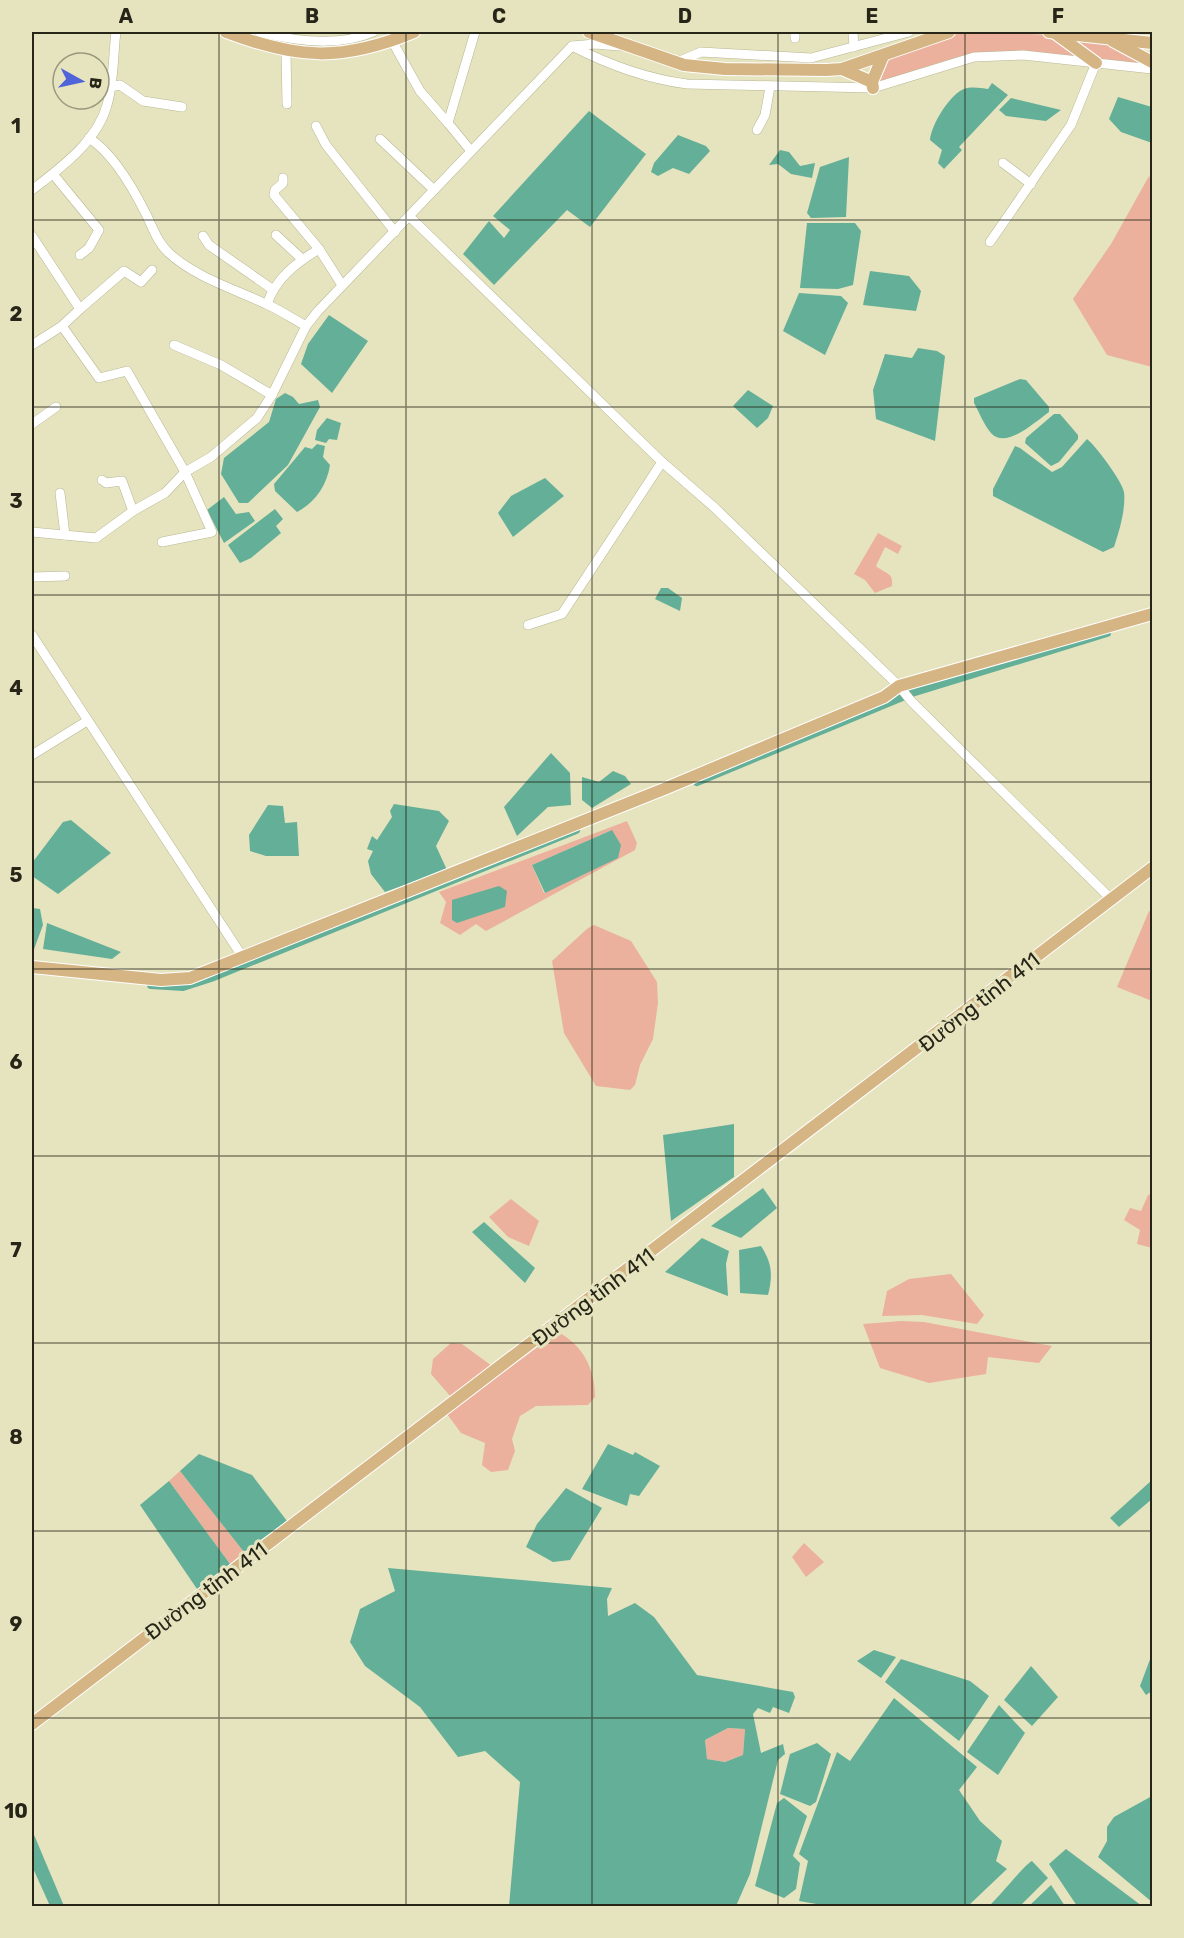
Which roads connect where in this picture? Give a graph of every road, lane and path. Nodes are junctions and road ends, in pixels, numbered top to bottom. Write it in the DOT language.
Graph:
graph roads {
  1 [pos="116,32"];
  2 [pos="226,32"];
  3 [pos="259,32"];
  4 [pos="414,32"];
  5 [pos="475,32"];
  6 [pos="589,32"];
  7 [pos="853,32"];
  8 [pos="903,32"];
  9 [pos="949,32"];
  10 [pos="1049,32"];
  11 [pos="1054,32"];
  12 [pos="384,36"];
  13 [pos="1107,38"];
  14 [pos="304,40"];
  15 [pos="1152,42"];
  16 [pos="572,46"];
  17 [pos="854,47"];
  18 [pos="630,48"];
  19 [pos="286,51"];
  20 [pos="332,54"];
  21 [pos="884,56"];
  22 [pos="1152,62"];
  23 [pos="675,63"];
  24 [pos="1096,63"];
  25 [pos="842,69"];
  26 [pos="1152,69"];
  27 [pos="111,78"];
  28 [pos="872,85"];
  29 [pos="111,87"];
  30 [pos="770,87"];
  31 [pos="286,104"];
  32 [pos="182,107"];
  33 [pos="104,111"];
  34 [pos="448,123"];
  35 [pos="316,126"];
  36 [pos="757,130"];
  37 [pos="90,138"];
  38 [pos="380,139"];
  39 [pos="471,151"];
  40 [pos="1003,163"];
  41 [pos="53,174"];
  42 [pos="283,178"];
  43 [pos="1031,184"];
  44 [pos="32,190"];
  45 [pos="434,190"];
  46 [pos="409,216"];
  47 [pos="395,232"];
  48 [pos="32,236"];
  49 [pos="203,236"];
  50 [pos="276,236"];
  51 [pos="990,242"];
  52 [pos="319,249"];
  53 [pos="80,255"];
  54 [pos="302,259"];
  55 [pos="152,270"];
  56 [pos="342,285"];
  57 [pos="272,289"];
  58 [pos="267,304"];
  59 [pos="80,309"];
  60 [pos="62,326"];
  61 [pos="306,326"];
  62 [pos="32,345"];
  63 [pos="174,345"];
  64 [pos="272,395"];
  65 [pos="56,406"];
  66 [pos="32,423"];
  67 [pos="662,462"];
  68 [pos="185,472"];
  69 [pos="102,480"];
  70 [pos="60,493"];
  71 [pos="133,511"];
  72 [pos="32,532"];
  73 [pos="65,536"];
  74 [pos="162,542"];
  75 [pos="65,576"];
  76 [pos="32,577"];
  77 [pos="1152,614"];
  78 [pos="528,625"];
  79 [pos="32,635"];
  80 [pos="899,686"];
  81 [pos="87,720"];
  82 [pos="32,755"];
  83 [pos="1152,868"];
  84 [pos="1112,900"];
  85 [pos="242,956"];
  86 [pos="32,967"];
  87 [pos="32,1724"];
  1 -- 27 [label="street"];
  2 -- 19 [label="main road"];
  3 -- 14 [label="street"];
  4 -- 12 [label="main road"];
  5 -- 34 [label="street"];
  6 -- 18 [label="main road"];
  7 -- 17 [label="street"];
  8 -- 17 [label="street"];
  9 -- 21 [label="main road"];
  10 -- 11 [label="main road"];
  11 -- 13 [label="main road"];
  11 -- 24 [label="main road"];
  12 -- 14 [label="street"];
  12 -- 20 [label="main road"];
  12 -- 34 [label="street"];
  13 -- 15 [label="main road"];
  13 -- 22 [label="main road"];
  14 -- 20 [label="street"];
  16 -- 18 [label="street"];
  16 -- 30 [label="street"];
  16 -- 39 [label="street"];
  17 -- 23 [label="street"];
  18 -- 23 [label="main road"];
  19 -- 20 [label="main road"];
  19 -- 31 [label="street"];
  21 -- 25 [label="main road"];
  21 -- 28 [label="main road"];
  23 -- 25 [label="main road"];
  24 -- 26 [label="street"];
  24 -- 28 [label="street"];
  24 -- 43 [label="street"];
  25 -- 28 [label="main road"];
  28 -- 30 [label="street"];
  29 -- 32 [label="street"];
  30 -- 36 [label="street"];
  33 -- 37 [label="street"];
  34 -- 39 [label="street"];
  35 -- 47 [label="street"];
  37 -- 41 [label="street"];
  37 -- 58 [label="street"];
  38 -- 45 [label="street"];
  39 -- 45 [label="street"];
  40 -- 43 [label="street"];
  41 -- 44 [label="street"];
  41 -- 53 [label="street"];
  42 -- 52 [label="street"];
  43 -- 51 [label="street"];
  45 -- 46 [label="street"];
  46 -- 47 [label="street"];
  46 -- 67 [label="street"];
  47 -- 56 [label="street"];
  48 -- 59 [label="street"];
  49 -- 57 [label="street"];
  50 -- 54 [label="street"];
  52 -- 54 [label="street"];
  52 -- 56 [label="street"];
  54 -- 57 [label="street"];
  55 -- 59 [label="street"];
  56 -- 61 [label="street"];
  57 -- 58 [label="street"];
  58 -- 61 [label="street"];
  59 -- 60 [label="street"];
  60 -- 62 [label="street"];
  60 -- 68 [label="street"];
  61 -- 64 [label="street"];
  63 -- 64 [label="street"];
  64 -- 68 [label="street"];
  65 -- 66 [label="street"];
  67 -- 78 [label="street"];
  67 -- 80 [label="street"];
  68 -- 71 [label="street"];
  68 -- 74 [label="street"];
  69 -- 71 [label="street"];
  70 -- 73 [label="street"];
  71 -- 73 [label="street"];
  72 -- 73 [label="street"];
  75 -- 76 [label="street"];
  77 -- 80 [label="main road"];
  79 -- 81 [label="street"];
  80 -- 84 [label="street"];
  80 -- 85 [label="main road"];
  81 -- 82 [label="street"];
  81 -- 85 [label="street"];
  83 -- 84 [label="main road, Đường tỉnh 411"];
  84 -- 87 [label="main road, Đường tỉnh 411"];
  85 -- 86 [label="main road"];
}
